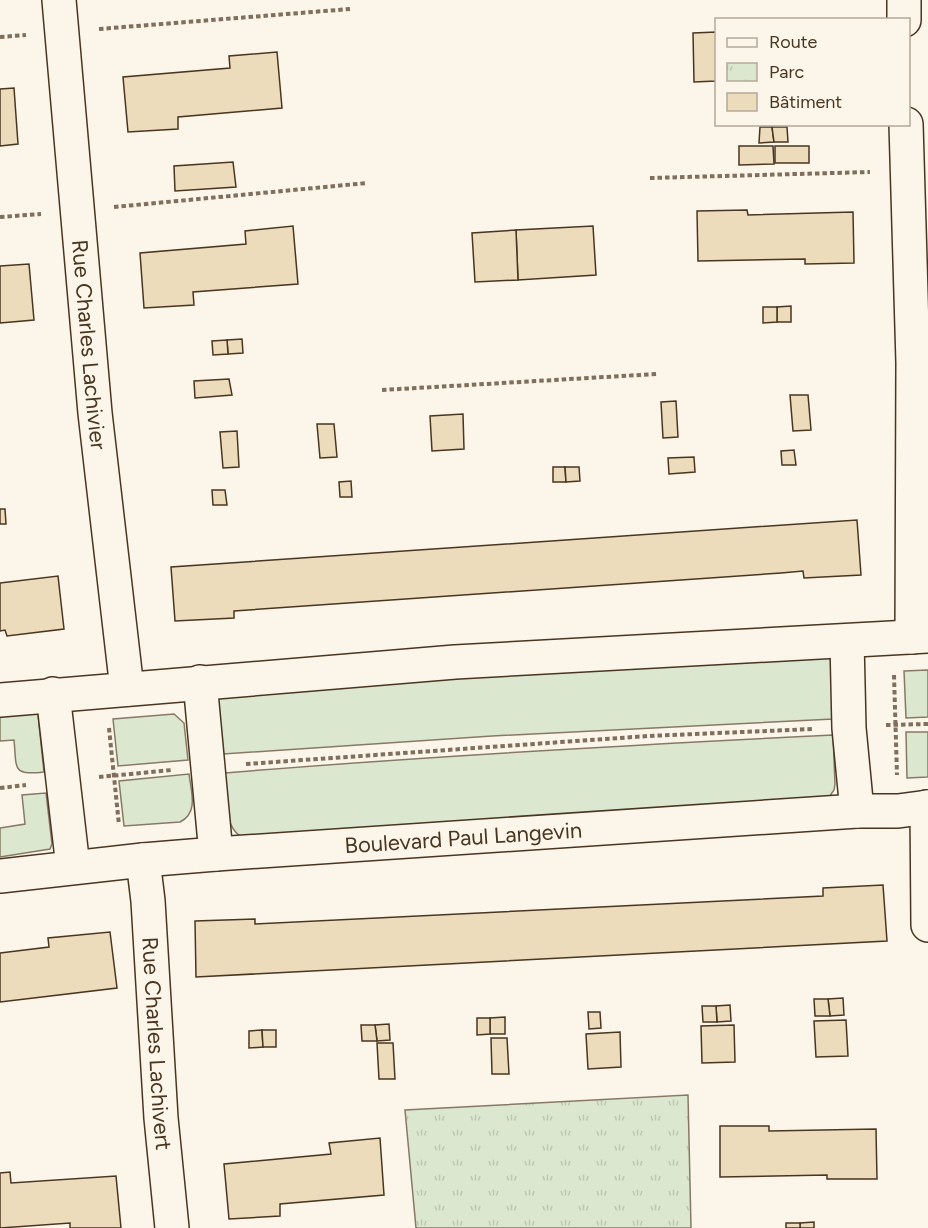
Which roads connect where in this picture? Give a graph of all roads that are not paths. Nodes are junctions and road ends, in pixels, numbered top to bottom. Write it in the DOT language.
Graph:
graph roads {
  1 [pos="59,0"];
  2 [pos="904,0"];
  3 [pos="904,18"];
  4 [pos="906,126"];
  5 [pos="911,637"];
  6 [pos="847,641"];
  7 [pos="200,682"];
  8 [pos="116,690"];
  9 [pos="53,694"];
  10 [pos="0,700"];
  11 [pos="918,808"];
  12 [pos="857,811"];
  13 [pos="216,854"];
  14 [pos="132,861"];
  15 [pos="73,867"];
  16 [pos="0,876"];
  17 [pos="928,925"];
  18 [pos="172,1228"];
  1 -- 8 [label="street, Rue Charles Lachivier"];
  2 -- 3 [label="street"];
  4 -- 5 [label="street"];
  5 -- 6 [label="street"];
  6 -- 7 [label="street"];
  6 -- 12 [label="street"];
  7 -- 8 [label="street"];
  7 -- 13 [label="street"];
  8 -- 9 [label="street"];
  9 -- 10 [label="street"];
  9 -- 15 [label="street"];
  11 -- 12 [label="street, Boulevard Paul Langevin"];
  11 -- 17 [label="street"];
  12 -- 13 [label="street, Boulevard Paul Langevin"];
  13 -- 14 [label="street, Boulevard Paul Langevin"];
  14 -- 15 [label="street, Boulevard Paul Langevin"];
  14 -- 18 [label="street, Rue Charles Lachivert"];
  15 -- 16 [label="street, Boulevard Paul Langevin"];
}
